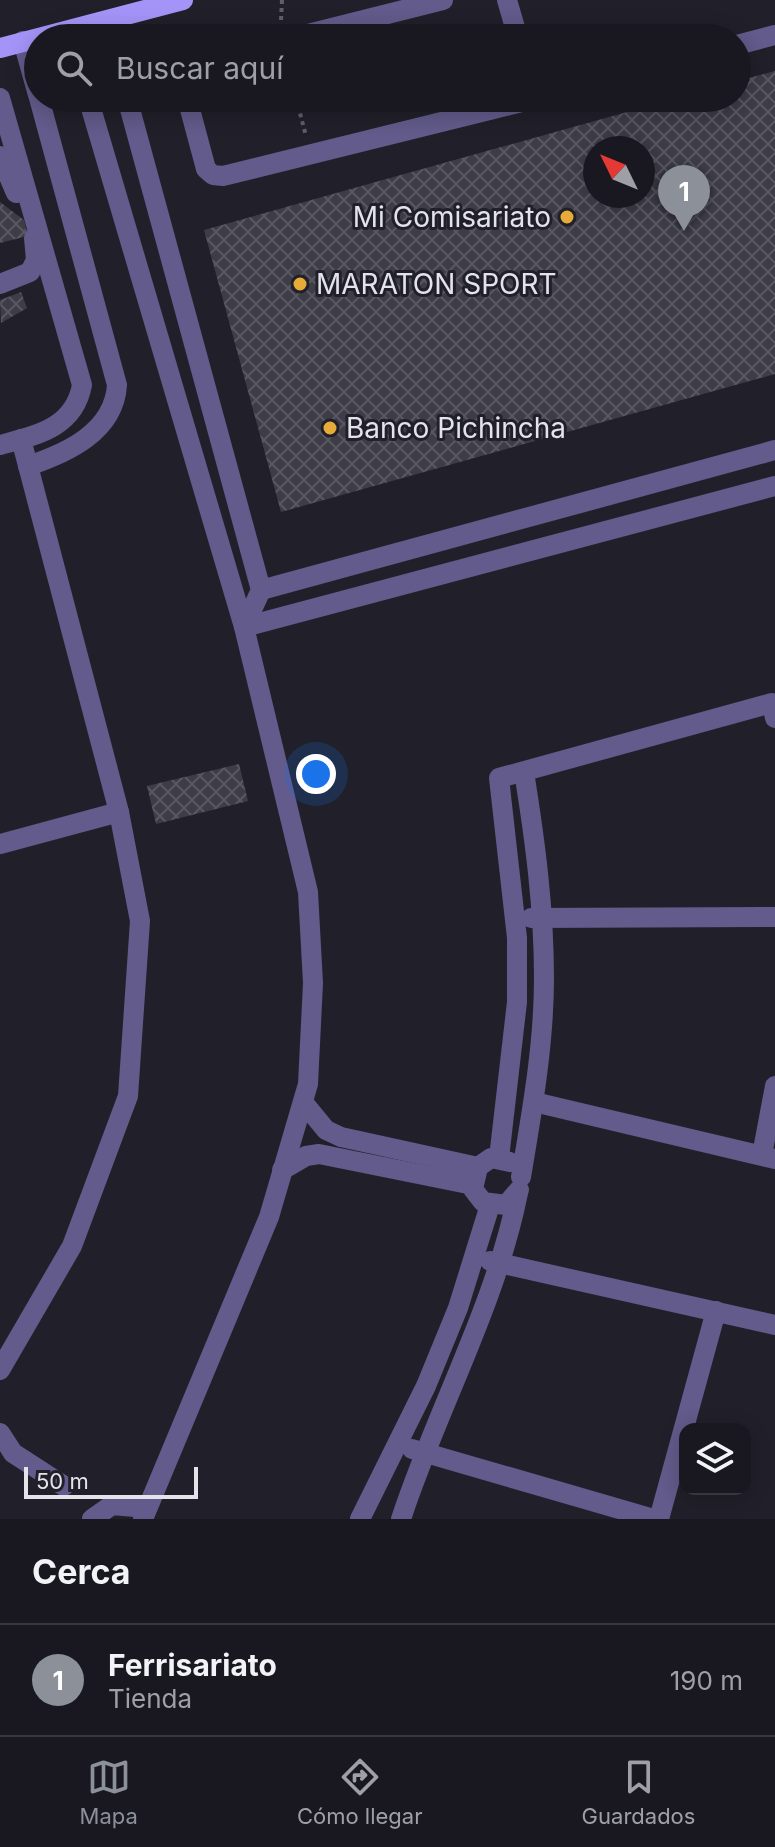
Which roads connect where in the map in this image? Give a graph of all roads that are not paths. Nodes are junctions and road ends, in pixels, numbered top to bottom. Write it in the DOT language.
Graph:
graph roads {
  1 [pos="183,0"];
  2 [pos="443,0"];
  3 [pos="507,0"];
  4 [pos="124,24"];
  5 [pos="348,24"];
  6 [pos="514,24"];
  7 [pos="775,35"];
  8 [pos="23,41"];
  9 [pos="751,41"];
  10 [pos="24,45"];
  11 [pos="0,48"];
  12 [pos="0,98"];
  13 [pos="42,112"];
  14 [pos="92,112"];
  15 [pos="131,112"];
  16 [pos="191,112"];
  17 [pos="480,112"];
  18 [pos="0,156"];
  19 [pos="0,284"];
  20 [pos="21,439"];
  21 [pos="0,445"];
  22 [pos="775,450"];
  23 [pos="28,466"];
  24 [pos="775,486"];
  25 [pos="261,590"];
  26 [pos="244,627"];
  27 [pos="775,718"];
  28 [pos="524,772"];
  29 [pos="119,812"];
  30 [pos="0,844"];
  31 [pos="541,917"];
  32 [pos="775,917"];
  33 [pos="515,918"];
  34 [pos="775,1086"];
  35 [pos="303,1102"];
  36 [pos="534,1102"];
  37 [pos="768,1157"];
  38 [pos="499,1158"];
  39 [pos="282,1170"];
  40 [pos="475,1176"];
  41 [pos="519,1185"];
  42 [pos="490,1205"];
  43 [pos="474,1257"];
  44 [pos="501,1263"];
  45 [pos="716,1311"];
  46 [pos="775,1325"];
  47 [pos="0,1370"];
  48 [pos="0,1433"];
  49 [pos="397,1445"];
  50 [pos="423,1452"];
  51 [pos="64,1486"];
  52 [pos="145,1514"];
  53 [pos="92,1519"];
  54 [pos="360,1519"];
  55 [pos="401,1519"];
  56 [pos="656,1519"];
  1 -- 4 [label="main road"];
  2 -- 5 [label="street"];
  3 -- 6 [label="street"];
  7 -- 9 [label="street"];
  8 -- 10 [label="street"];
  8 -- 11 [label="main road"];
  12 -- 20 [label="street"];
  13 -- 23 [label="street"];
  14 -- 26 [label="street"];
  15 -- 25 [label="street"];
  16 -- 17 [label="street"];
  18 -- 19 [label="street"];
  20 -- 21 [label="street"];
  20 -- 23 [label="street"];
  22 -- 25 [label="street"];
  23 -- 29 [label="street"];
  24 -- 26 [label="street"];
  25 -- 26 [label="street"];
  26 -- 35 [label="street"];
  27 -- 28 [label="street"];
  28 -- 31 [label="street"];
  28 -- 33 [label="street"];
  29 -- 30 [label="street"];
  29 -- 47 [label="street"];
  31 -- 32 [label="street"];
  31 -- 33 [label="street"];
  31 -- 36 [label="street"];
  33 -- 38 [label="street"];
  34 -- 37 [label="street"];
  35 -- 39 [label="street"];
  35 -- 40 [label="street"];
  36 -- 37 [label="street"];
  36 -- 41 [label="street"];
  38 -- 40 [label="street"];
  38 -- 41 [label="street"];
  39 -- 40 [label="street"];
  39 -- 52 [label="street"];
  40 -- 42 [label="street"];
  41 -- 42 [label="street"];
  41 -- 44 [label="street"];
  42 -- 43 [label="street"];
  43 -- 44 [label="street"];
  43 -- 49 [label="street"];
  44 -- 45 [label="street"];
  44 -- 50 [label="street"];
  45 -- 46 [label="street"];
  45 -- 56 [label="street"];
  48 -- 51 [label="street"];
  49 -- 50 [label="street"];
  49 -- 54 [label="street"];
  50 -- 55 [label="street"];
  50 -- 56 [label="street"];
  52 -- 53 [label="street"];
}
